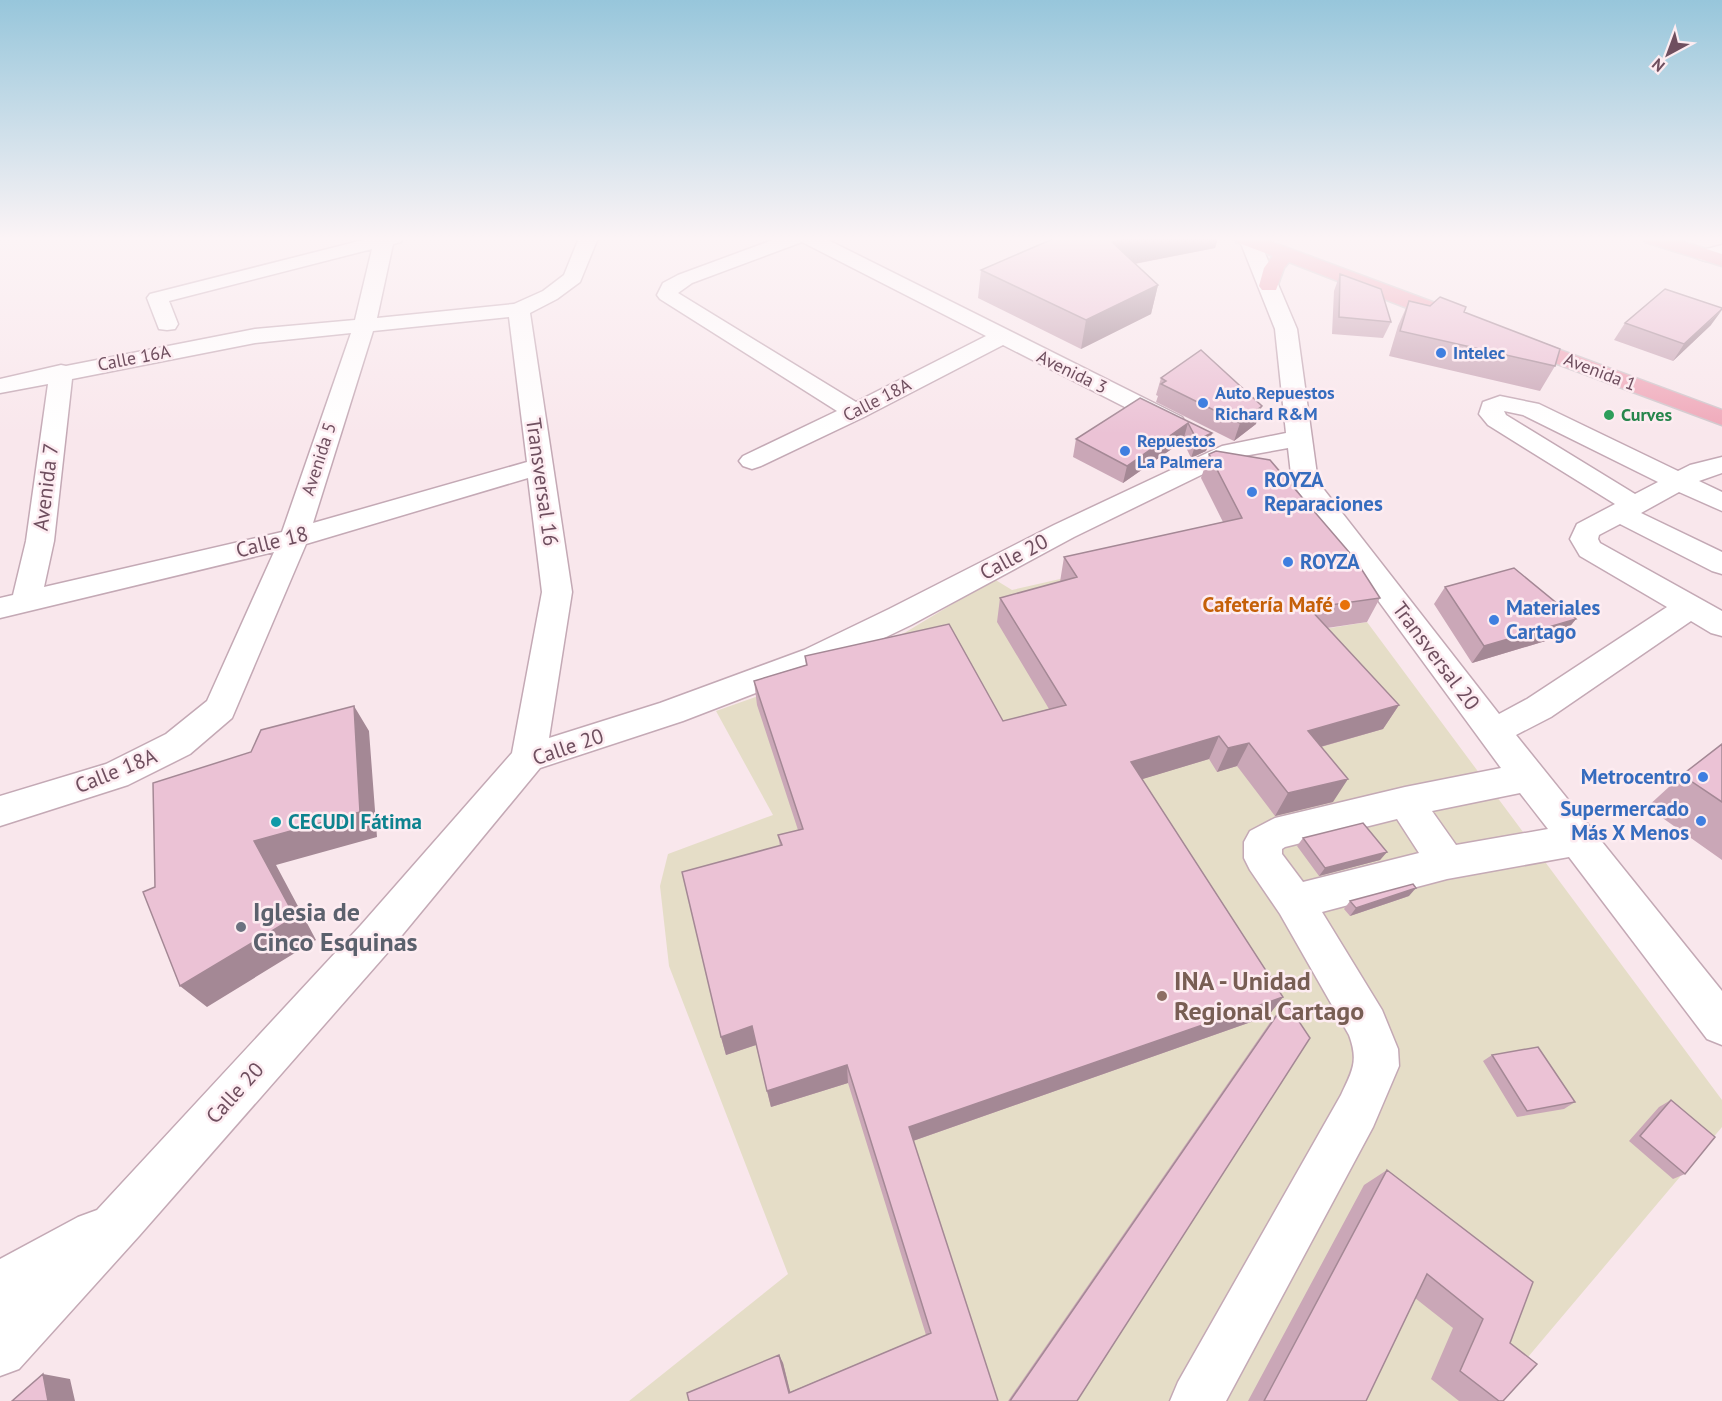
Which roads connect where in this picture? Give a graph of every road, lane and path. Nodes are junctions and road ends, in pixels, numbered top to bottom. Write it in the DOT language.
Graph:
graph roads {
  1 [pos="159,303"];
  2 [pos="370,303"];
  3 [pos="533,303"];
  4 [pos="680,303"];
  5 [pos="936,303"];
  6 [pos="1276,303"];
  7 [pos="1416,303"];
  8 [pos="519,310"];
  9 [pos="167,324"];
  10 [pos="364,326"];
  11 [pos="1479,327"];
  12 [pos="1501,335"];
  13 [pos="1001,337"];
  14 [pos="61,372"];
  15 [pos="0,386"];
  16 [pos="855,412"];
  17 [pos="1722,418"];
  18 [pos="1190,430"];
  19 [pos="1301,438"];
  20 [pos="752,461"];
  21 [pos="1722,465"];
  22 [pos="540,466"];
  23 [pos="1677,483"];
  24 [pos="1722,503"];
  25 [pos="1627,509"];
  26 [pos="294,538"];
  27 [pos="1722,564"];
  28 [pos="13,604"];
  29 [pos="1689,607"];
  30 [pos="1722,625"];
  31 [pos="220,709"];
  32 [pos="1493,732"];
  33 [pos="528,758"];
  34 [pos="1528,777"];
  35 [pos="1405,802"];
  36 [pos="0,811"];
  37 [pos="1577,840"];
  38 [pos="1447,862"];
  39 [pos="1294,902"];
  40 [pos="1722,1024"];
  41 [pos="122,1219"];
  42 [pos="0,1287"];
  43 [pos="0,1350"];
  44 [pos="1197,1401"];
  1 -- 9 [label="street"];
  2 -- 10 [label="street, Avenida 5"];
  3 -- 8 [label="street"];
  4 -- 16 [label="street"];
  5 -- 13 [label="street, Avenida 3"];
  6 -- 19 [label="street, Transversal 20"];
  7 -- 11 [label="main road"];
  8 -- 10 [label="street, Calle 16A"];
  8 -- 22 [label="street, Transversal 16"];
  10 -- 14 [label="street, Calle 16A"];
  10 -- 26 [label="street, Avenida 5"];
  12 -- 17 [label="main road, Avenida 1"];
  13 -- 16 [label="street, Calle 18A"];
  13 -- 18 [label="street, Avenida 3"];
  14 -- 15 [label="street, Calle 16A"];
  14 -- 28 [label="street, Avenida 7"];
  16 -- 20 [label="street, Calle 18A"];
  19 -- 32 [label="street, Transversal 20"];
  19 -- 33 [label="street, Calle 20"];
  21 -- 23 [label="street"];
  22 -- 26 [label="street, Calle 18"];
  22 -- 33 [label="street, Transversal 16"];
  23 -- 24 [label="street"];
  23 -- 25 [label="street"];
  23 -- 25 [label="street"];
  25 -- 27 [label="street"];
  25 -- 29 [label="street"];
  26 -- 28 [label="street, Calle 18"];
  26 -- 31 [label="street, Avenida 5"];
  29 -- 30 [label="street"];
  29 -- 32 [label="street"];
  31 -- 36 [label="street, Calle 18A"];
  32 -- 34 [label="street, Transversal 20"];
  33 -- 41 [label="street, Calle 20"];
  34 -- 35 [label="street"];
  34 -- 37 [label="street, Transversal 20"];
  35 -- 38 [label="street"];
  35 -- 39 [label="street"];
  37 -- 38 [label="street"];
  37 -- 40 [label="street, Transversal 20"];
  38 -- 39 [label="street"];
  39 -- 44 [label="street"];
  41 -- 42 [label="street"];
  41 -- 43 [label="street, Calle 20"];
}
